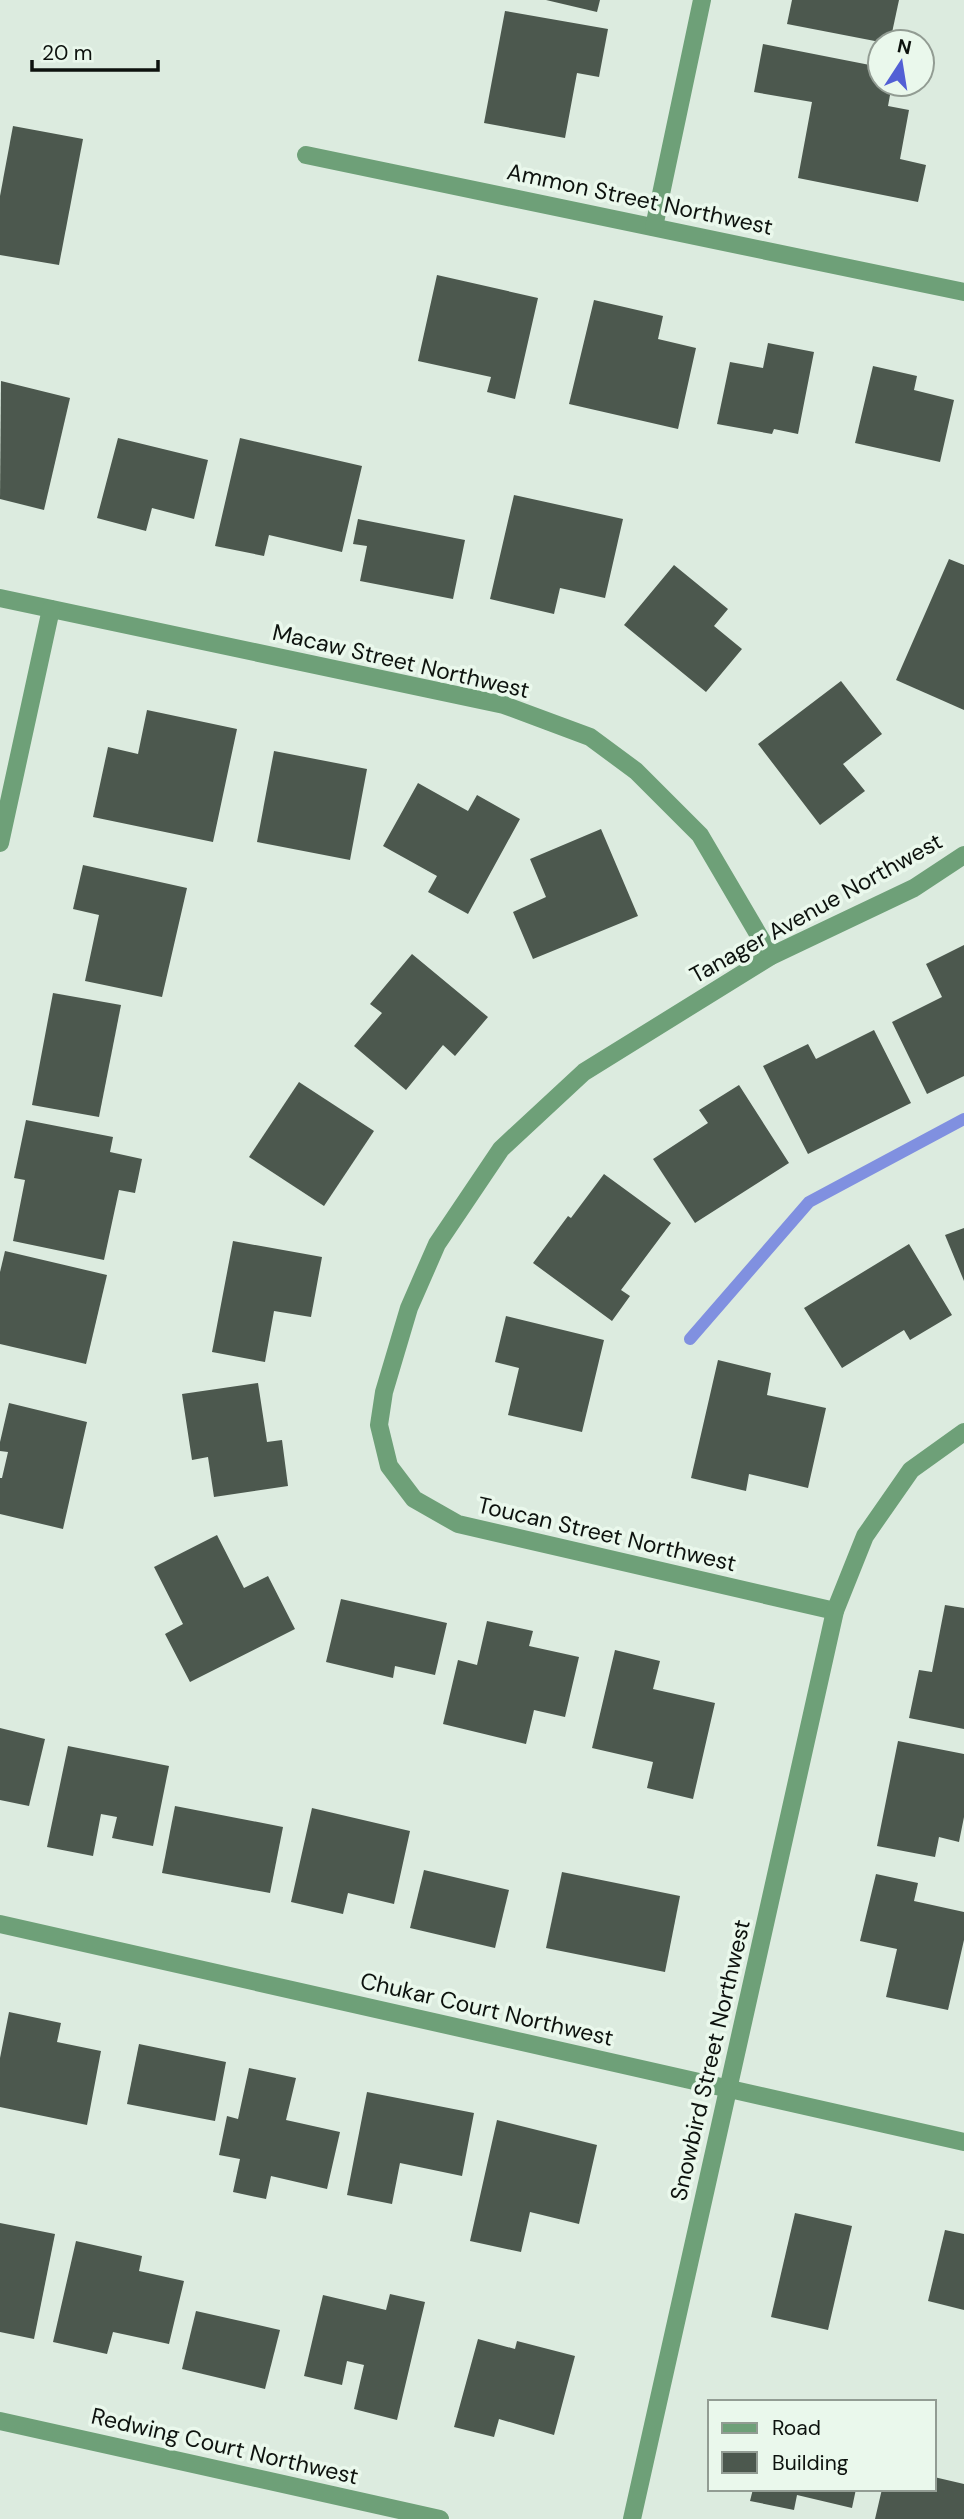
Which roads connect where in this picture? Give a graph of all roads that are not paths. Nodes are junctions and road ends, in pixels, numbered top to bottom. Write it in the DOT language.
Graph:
graph roads {
  1 [pos="702,0"];
  2 [pos="306,155"];
  3 [pos="654,227"];
  4 [pos="964,292"];
  5 [pos="0,598"];
  6 [pos="51,609"];
  7 [pos="0,843"];
  8 [pos="964,855"];
  9 [pos="771,956"];
  10 [pos="964,1432"];
  11 [pos="388,1466"];
  12 [pos="835,1611"];
  13 [pos="0,1924"];
  14 [pos="728,2089"];
  15 [pos="964,2142"];
  16 [pos="0,2421"];
  17 [pos="440,2519"];
  18 [pos="632,2519"];
  1 -- 3 [label="street"];
  2 -- 3 [label="street, Ammon Street Northwest"];
  3 -- 4 [label="street, Ammon Street Northwest"];
  5 -- 6 [label="street, Macaw Street Northwest"];
  6 -- 7 [label="street"];
  6 -- 9 [label="street, Macaw Street Northwest"];
  8 -- 9 [label="street, Tanager Avenue Northwest"];
  9 -- 11 [label="street, Tanager Avenue Northwest"];
  10 -- 12 [label="street, Snowbird Street Northwest"];
  11 -- 12 [label="street, Toucan Street Northwest"];
  12 -- 14 [label="street, Snowbird Street Northwest"];
  13 -- 14 [label="street, Chukar Court Northwest"];
  14 -- 15 [label="street, Chukar Court Northwest"];
  14 -- 18 [label="street, Snowbird Street Northwest"];
  16 -- 17 [label="street, Redwing Court Northwest"];
}
